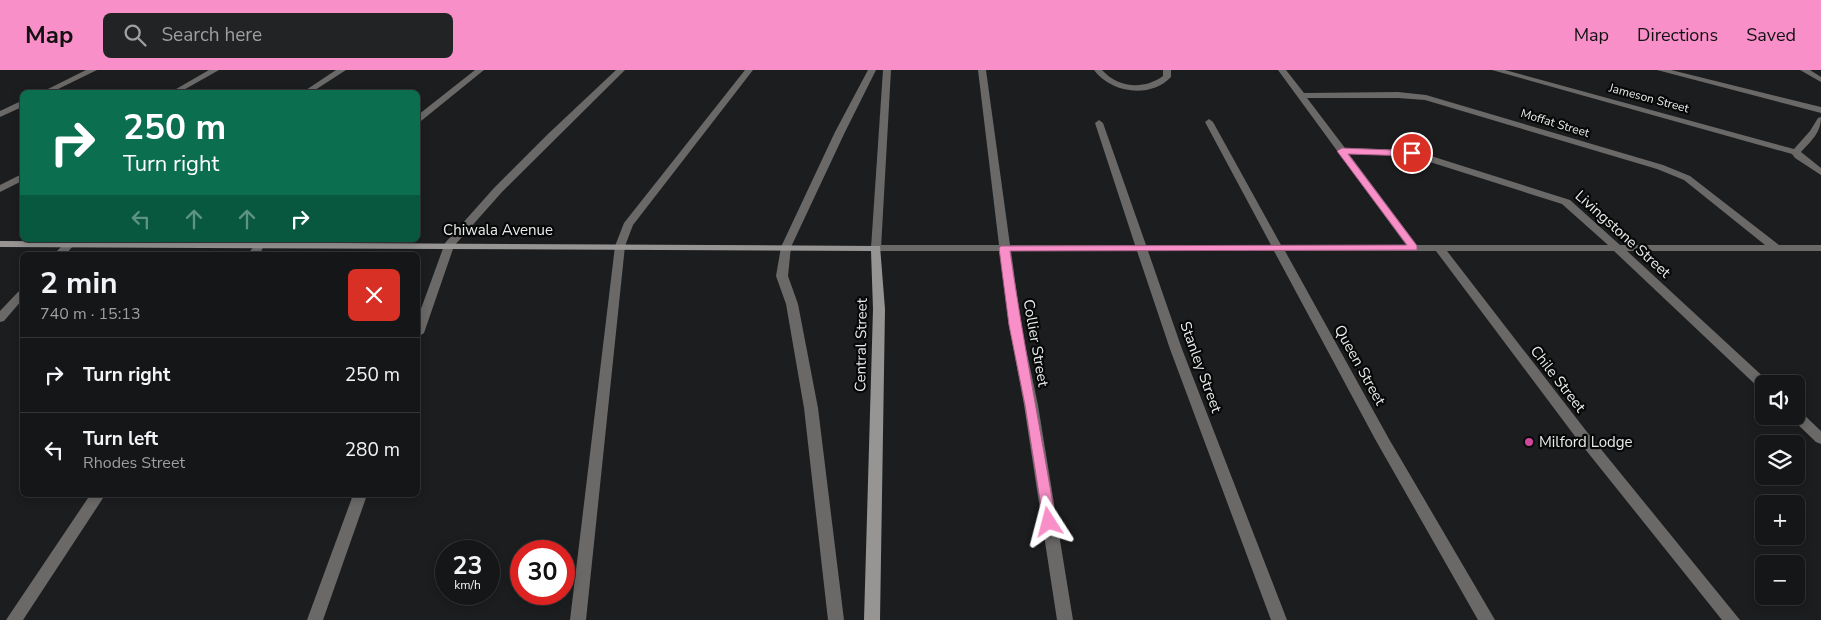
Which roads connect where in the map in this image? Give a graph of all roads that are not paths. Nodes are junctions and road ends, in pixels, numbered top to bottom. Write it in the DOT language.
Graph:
graph roads {
  1 [pos="93,70"];
  2 [pos="199,70"];
  3 [pos="342,70"];
  4 [pos="480,70"];
  5 [pos="621,70"];
  6 [pos="748,70"];
  7 [pos="872,70"];
  8 [pos="887,70"];
  9 [pos="982,70"];
  10 [pos="1098,70"];
  11 [pos="1167,70"];
  12 [pos="1282,70"];
  13 [pos="1496,70"];
  14 [pos="1661,70"];
  15 [pos="1804,70"];
  16 [pos="214,71"];
  17 [pos="1821,80"];
  18 [pos="50,90"];
  19 [pos="179,90"];
  20 [pos="310,90"];
  21 [pos="1301,96"];
  22 [pos="20,105"];
  23 [pos="1821,110"];
  24 [pos="0,114"];
  25 [pos="420,117"];
  26 [pos="1821,120"];
  27 [pos="1099,122"];
  28 [pos="1209,122"];
  29 [pos="1342,151"];
  30 [pos="1796,152"];
  31 [pos="1821,172"];
  32 [pos="20,178"];
  33 [pos="0,190"];
  34 [pos="263,242"];
  35 [pos="73,243"];
  36 [pos="0,244"];
  37 [pos="449,245"];
  38 [pos="620,246"];
  39 [pos="786,247"];
  40 [pos="876,248"];
  41 [pos="1004,248"];
  42 [pos="1142,248"];
  43 [pos="1414,248"];
  44 [pos="1438,248"];
  45 [pos="1616,248"];
  46 [pos="1775,248"];
  47 [pos="1821,248"];
  48 [pos="1278,249"];
  49 [pos="62,252"];
  50 [pos="20,296"];
  51 [pos="0,318"];
  52 [pos="420,328"];
  53 [pos="1755,377"];
  54 [pos="1805,424"];
  55 [pos="1821,439"];
  56 [pos="97,497"];
  57 [pos="359,497"];
  58 [pos="14,620"];
  59 [pos="315,620"];
  60 [pos="578,620"];
  61 [pos="836,620"];
  62 [pos="872,620"];
  63 [pos="1065,620"];
  64 [pos="1279,620"];
  65 [pos="1487,620"];
  66 [pos="1732,620"];
  1 -- 18 [label="street"];
  2 -- 16 [label="street"];
  3 -- 20 [label="street"];
  4 -- 25 [label="street"];
  5 -- 37 [label="street"];
  6 -- 38 [label="street"];
  7 -- 39 [label="street"];
  8 -- 40 [label="street, Central Street"];
  9 -- 41 [label="street, Collier Street"];
  10 -- 11 [label="street"];
  12 -- 21 [label="street"];
  13 -- 30 [label="street, Jameson Street"];
  14 -- 23 [label="street"];
  15 -- 17 [label="street"];
  16 -- 19 [label="street"];
  21 -- 29 [label="street"];
  21 -- 46 [label="street, Moffat Street"];
  22 -- 24 [label="street"];
  26 -- 30 [label="street"];
  27 -- 42 [label="street, Stanley Street"];
  28 -- 48 [label="street, Queen Street"];
  29 -- 43 [label="street"];
  29 -- 45 [label="street, Livingstone Street"];
  30 -- 31 [label="street"];
  32 -- 33 [label="street"];
  34 -- 35 [label="main road, Chiwala Avenue"];
  34 -- 37 [label="main road, Chiwala Avenue"];
  35 -- 36 [label="main road, Chiwala Avenue"];
  35 -- 49 [label="street"];
  37 -- 38 [label="main road, Chiwala Avenue"];
  37 -- 52 [label="street"];
  38 -- 39 [label="main road, Chiwala Avenue"];
  38 -- 60 [label="street"];
  39 -- 40 [label="main road, Chiwala Avenue"];
  39 -- 61 [label="street"];
  40 -- 41 [label="street"];
  40 -- 62 [label="main road, Central Street"];
  41 -- 42 [label="street"];
  41 -- 63 [label="street, Collier Street"];
  42 -- 48 [label="street"];
  42 -- 64 [label="street, Stanley Street"];
  43 -- 44 [label="street"];
  43 -- 48 [label="street"];
  44 -- 45 [label="street"];
  44 -- 66 [label="street, Chile Street"];
  45 -- 46 [label="street"];
  45 -- 53 [label="street, Livingstone Street"];
  46 -- 47 [label="street"];
  48 -- 65 [label="street, Queen Street"];
  50 -- 51 [label="street"];
  54 -- 55 [label="street"];
  56 -- 58 [label="street"];
  57 -- 59 [label="street"];
}
